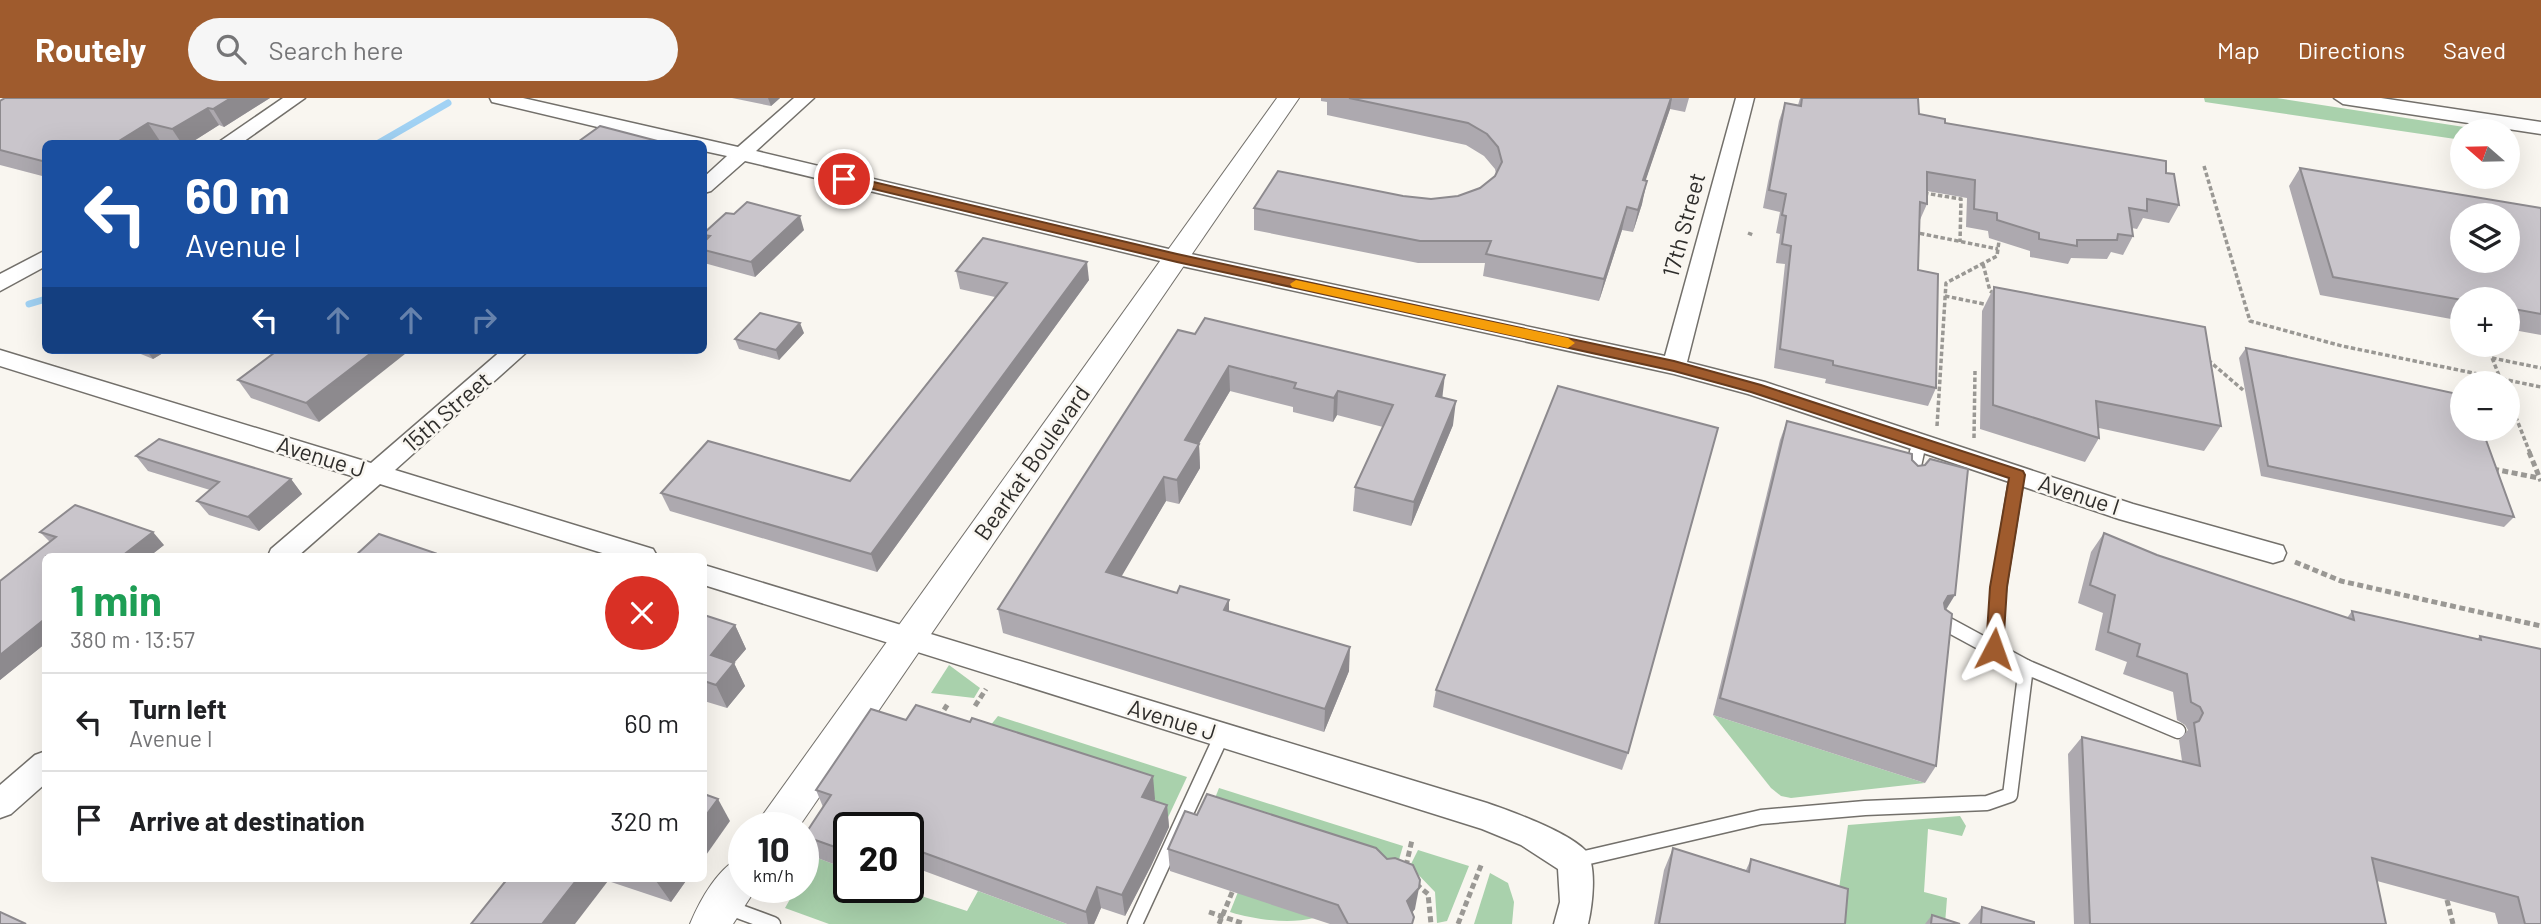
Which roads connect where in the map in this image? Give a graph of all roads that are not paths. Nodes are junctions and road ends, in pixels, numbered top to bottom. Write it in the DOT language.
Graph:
graph roads {
  1 [pos="296,98"];
  2 [pos="499,98"];
  3 [pos="805,98"];
  4 [pos="1288,98"];
  5 [pos="1745,98"];
  6 [pos="2343,98"];
  7 [pos="2541,128"];
  8 [pos="232,140"];
  9 [pos="679,140"];
  10 [pos="707,146"];
  11 [pos="741,154"];
  12 [pos="707,184"];
  13 [pos="42,258"];
  14 [pos="1177,258"];
  15 [pos="0,284"];
  16 [pos="512,354"];
  17 [pos="0,358"];
  18 [pos="1674,366"];
  19 [pos="1919,443"];
  20 [pos="375,474"];
  21 [pos="1912,475"];
  22 [pos="2017,475"];
  23 [pos="284,553"];
  24 [pos="633,553"];
  25 [pos="2273,553"];
  26 [pos="707,576"];
  27 [pos="1943,622"];
  28 [pos="907,638"];
  29 [pos="1994,649"];
  30 [pos="2026,667"];
  31 [pos="2178,731"];
  32 [pos="1222,735"];
  33 [pos="42,767"];
  34 [pos="0,804"];
  35 [pos="787,812"];
  36 [pos="1574,861"];
  37 [pos="725,901"];
  38 [pos="773,924"];
  39 [pos="1135,924"];
  40 [pos="1571,924"];
  1 -- 8 [label="street"];
  2 -- 9 [label="street"];
  3 -- 11 [label="street"];
  4 -- 14 [label="street, Bearkat Boulevard"];
  5 -- 18 [label="street, 17th Street"];
  6 -- 7 [label="street"];
  10 -- 11 [label="street, Avenue I"];
  11 -- 12 [label="street"];
  11 -- 14 [label="street, Avenue I"];
  13 -- 15 [label="street"];
  14 -- 18 [label="street, Avenue I"];
  14 -- 28 [label="street, Bearkat Boulevard"];
  16 -- 20 [label="street, 15th Street"];
  17 -- 20 [label="street, Avenue J"];
  18 -- 19 [label="street, Avenue I"];
  19 -- 21 [label="lane"];
  19 -- 22 [label="street, Avenue I"];
  20 -- 23 [label="street, 15th Street"];
  20 -- 24 [label="street, Avenue J"];
  22 -- 25 [label="street, Avenue I"];
  22 -- 29 [label="lane"];
  26 -- 28 [label="street, Avenue J"];
  27 -- 29 [label="lane"];
  28 -- 32 [label="street, Avenue J"];
  28 -- 35 [label="street, Bearkat Boulevard"];
  29 -- 30 [label="lane"];
  30 -- 31 [label="lane"];
  30 -- 36 [label="lane"];
  32 -- 36 [label="street, Avenue J"];
  32 -- 39 [label="lane"];
  33 -- 34 [label="street"];
  36 -- 40 [label="street"];
  37 -- 38 [label="lane"];
}
